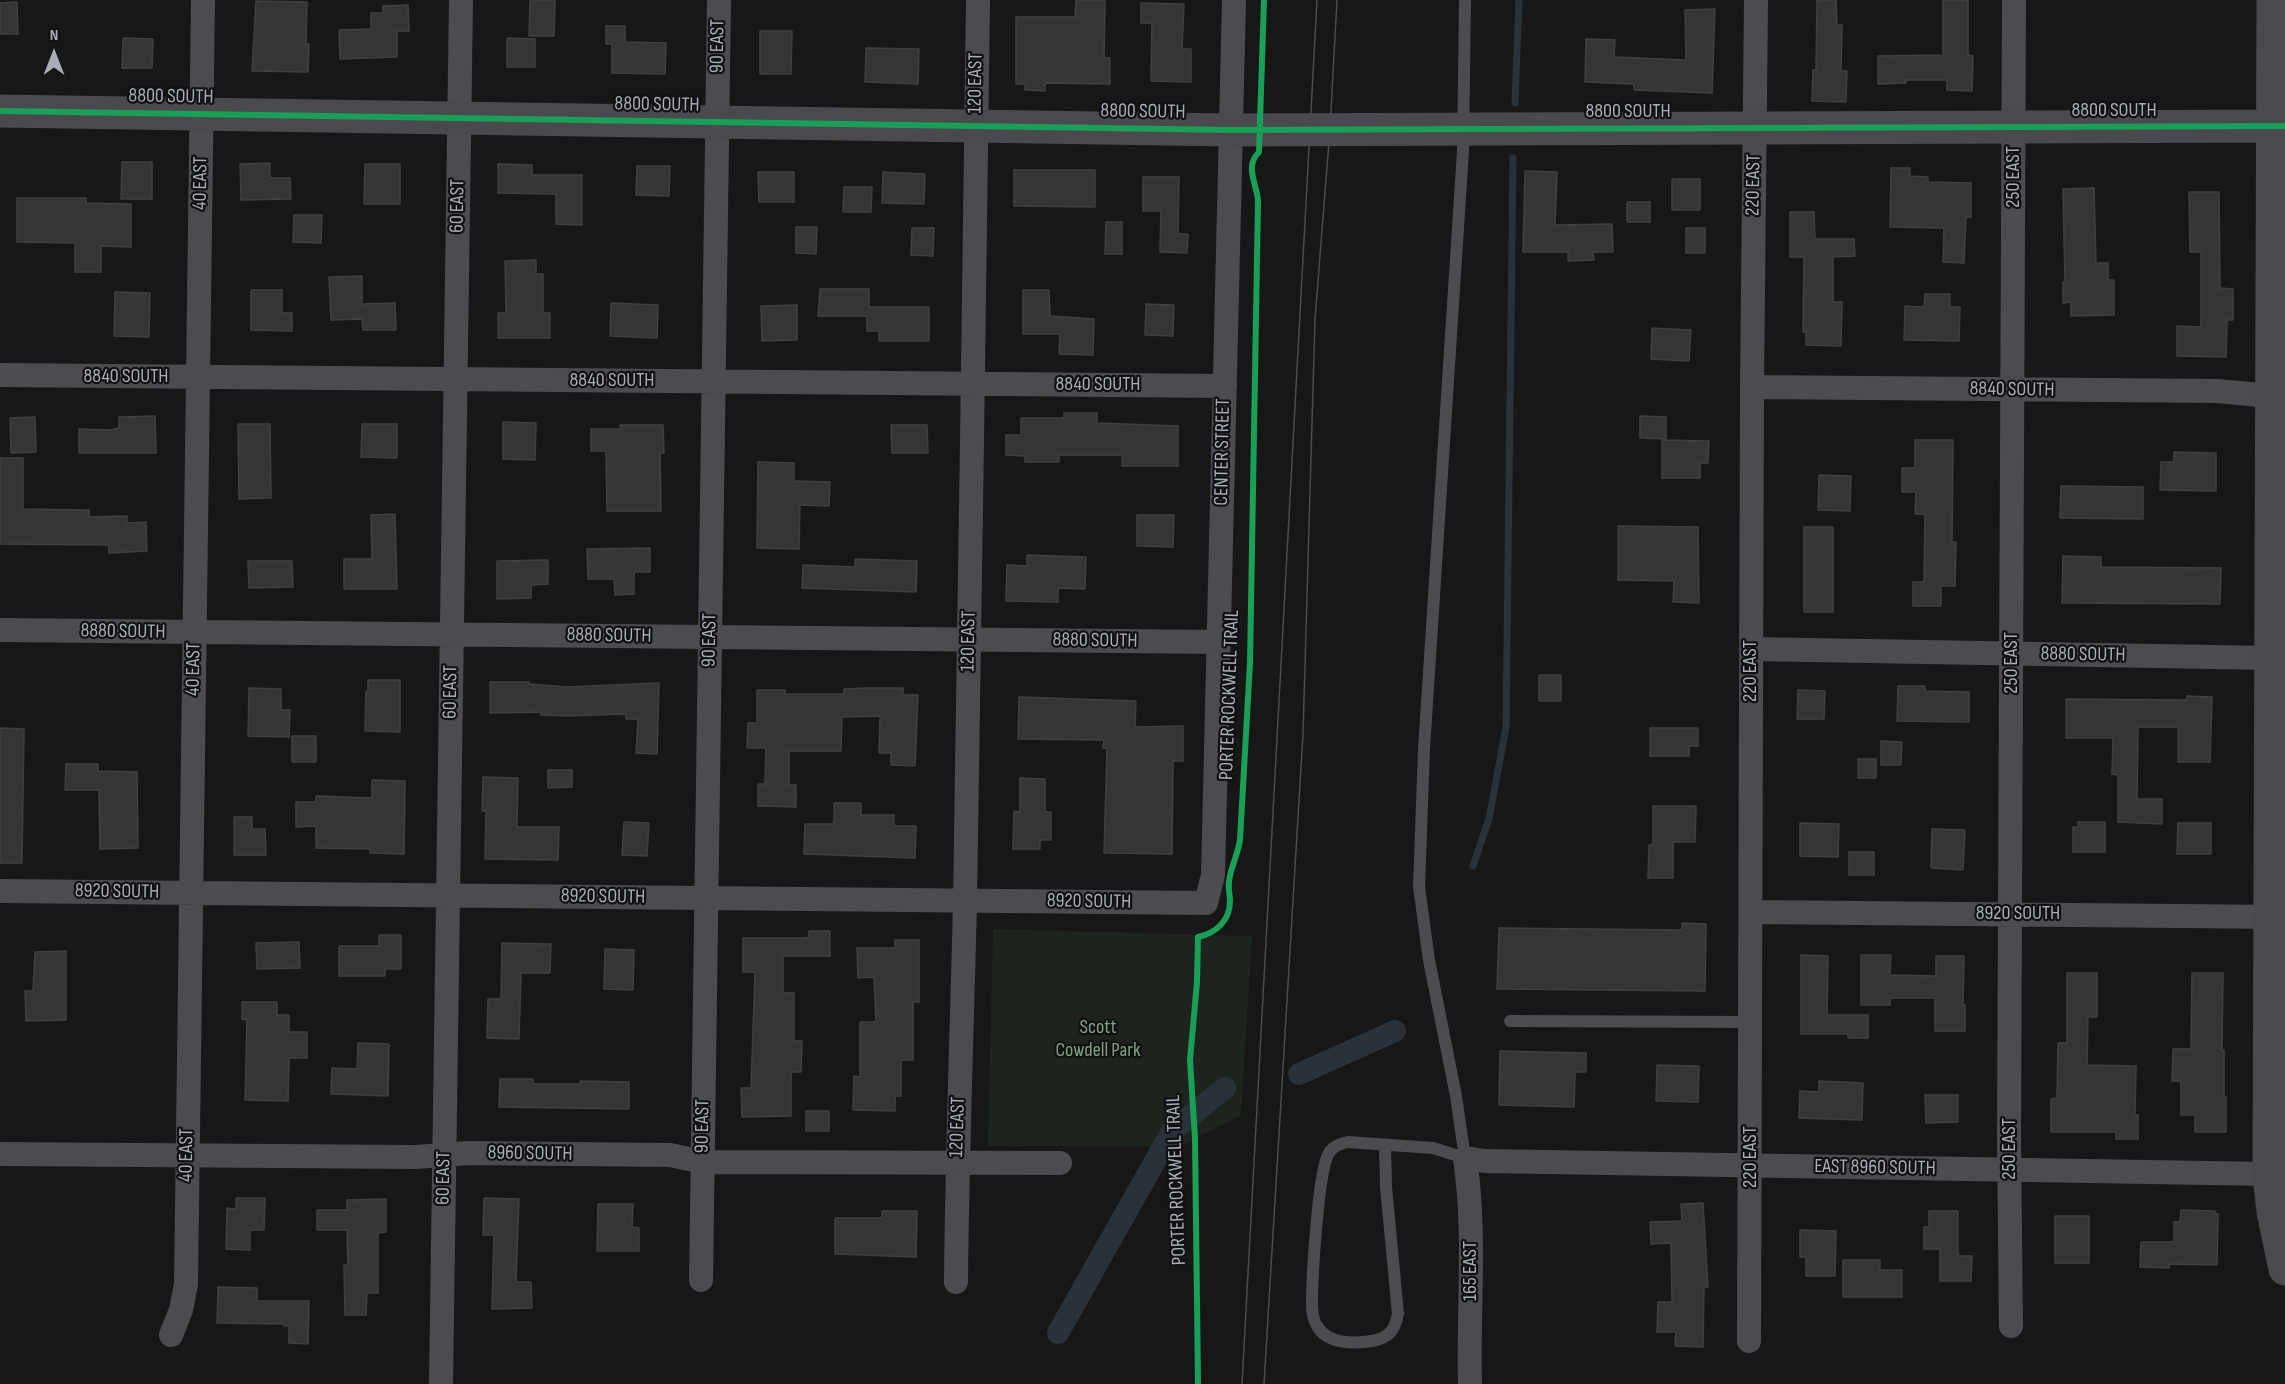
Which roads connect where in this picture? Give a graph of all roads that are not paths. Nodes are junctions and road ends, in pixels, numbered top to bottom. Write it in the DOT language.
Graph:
graph roads {
  1 [pos="203,0"];
  2 [pos="461,0"];
  3 [pos="719,0"];
  4 [pos="978,0"];
  5 [pos="1234,0"];
  6 [pos="1465,0"];
  7 [pos="1756,0"];
  8 [pos="2014,0"];
  9 [pos="2273,0"];
  10 [pos="0,111"];
  11 [pos="202,114"];
  12 [pos="459,118"];
  13 [pos="718,122"];
  14 [pos="976,126"];
  15 [pos="2279,126"];
  16 [pos="2014,128"];
  17 [pos="1464,129"];
  18 [pos="1755,129"];
  19 [pos="1230,130"];
  20 [pos="0,375"];
  21 [pos="198,377"];
  22 [pos="456,379"];
  23 [pos="714,381"];
  24 [pos="974,384"];
  25 [pos="1225,386"];
  26 [pos="1752,387"];
  27 [pos="2012,390"];
  28 [pos="2271,396"];
  29 [pos="2278,478"];
  30 [pos="0,630"];
  31 [pos="194,632"];
  32 [pos="452,635"];
  33 [pos="710,637"];
  34 [pos="968,640"];
  35 [pos="1219,642"];
  36 [pos="1751,649"];
  37 [pos="2012,654"];
  38 [pos="2271,658"];
  39 [pos="0,891"];
  40 [pos="191,893"];
  41 [pos="448,895"];
  42 [pos="706,898"];
  43 [pos="965,900"];
  44 [pos="1206,903"];
  45 [pos="1751,912"];
  46 [pos="2011,914"];
  47 [pos="2277,917"];
  48 [pos="1510,1021"];
  49 [pos="1752,1022"];
  50 [pos="1385,1146"];
  51 [pos="0,1154"];
  52 [pos="187,1155"];
  53 [pos="444,1156"];
  54 [pos="1465,1158"];
  55 [pos="703,1162"];
  56 [pos="957,1163"];
  57 [pos="1060,1163"];
  58 [pos="1751,1165"];
  59 [pos="2010,1172"];
  60 [pos="2277,1174"];
  61 [pos="2285,1269"];
  62 [pos="701,1280"];
  63 [pos="956,1282"];
  64 [pos="2011,1326"];
  65 [pos="171,1335"];
  66 [pos="1749,1341"];
  67 [pos="441,1384"];
  68 [pos="1470,1384"];
  1 -- 11 [label="street, 40 EAST"];
  2 -- 12 [label="street, 60 EAST"];
  3 -- 13 [label="street, 90 EAST"];
  4 -- 14 [label="street, 120 EAST"];
  5 -- 19 [label="street, CENTER STREET"];
  6 -- 17 [label="lane"];
  7 -- 18 [label="street, 220 EAST"];
  8 -- 16 [label="street, 250 EAST"];
  9 -- 15 [label="street"];
  10 -- 11 [label="street, 8800 SOUTH"];
  11 -- 12 [label="street, 8800 SOUTH"];
  11 -- 21 [label="street, 40 EAST"];
  12 -- 13 [label="street, 8800 SOUTH"];
  12 -- 22 [label="street, 60 EAST"];
  13 -- 14 [label="street, 8800 SOUTH"];
  13 -- 23 [label="street, 90 EAST"];
  14 -- 19 [label="street, 8800 SOUTH"];
  14 -- 24 [label="street, 120 EAST"];
  15 -- 16 [label="street, 8800 SOUTH"];
  15 -- 28 [label="street"];
  16 -- 18 [label="street, 8800 SOUTH"];
  16 -- 27 [label="street, 250 EAST"];
  17 -- 18 [label="street, 8800 SOUTH"];
  17 -- 19 [label="street, 8800 SOUTH"];
  17 -- 54 [label="lane"];
  18 -- 26 [label="street, 220 EAST"];
  19 -- 25 [label="street, CENTER STREET"];
  20 -- 21 [label="street, 8840 SOUTH"];
  21 -- 22 [label="street, 8840 SOUTH"];
  21 -- 31 [label="street, 40 EAST"];
  22 -- 23 [label="street, 8840 SOUTH"];
  22 -- 32 [label="street, 60 EAST"];
  23 -- 24 [label="street, 8840 SOUTH"];
  23 -- 33 [label="street, 90 EAST"];
  24 -- 25 [label="street, 8840 SOUTH"];
  24 -- 34 [label="street, 120 EAST"];
  25 -- 35 [label="street, CENTER STREET"];
  26 -- 27 [label="street, 8840 SOUTH"];
  26 -- 36 [label="street, 220 EAST"];
  27 -- 28 [label="street, 8840 SOUTH"];
  27 -- 37 [label="street, 250 EAST"];
  28 -- 29 [label="street"];
  29 -- 38 [label="street"];
  30 -- 31 [label="street, 8880 SOUTH"];
  31 -- 32 [label="street, 8880 SOUTH"];
  31 -- 40 [label="street, 40 EAST"];
  32 -- 33 [label="street, 8880 SOUTH"];
  32 -- 41 [label="street, 60 EAST"];
  33 -- 34 [label="street, 8880 SOUTH"];
  33 -- 42 [label="street, 90 EAST"];
  34 -- 35 [label="street, 8880 SOUTH"];
  34 -- 43 [label="street, 120 EAST"];
  35 -- 44 [label="street, CENTER STREET"];
  36 -- 37 [label="street, 8880 SOUTH"];
  36 -- 45 [label="street, 220 EAST"];
  37 -- 38 [label="street, 8880 SOUTH"];
  37 -- 46 [label="street, 250 EAST"];
  38 -- 47 [label="street"];
  39 -- 40 [label="street, 8920 SOUTH"];
  40 -- 41 [label="street, 8920 SOUTH"];
  40 -- 52 [label="street, 40 EAST"];
  41 -- 42 [label="street, 8920 SOUTH"];
  41 -- 53 [label="street, 60 EAST"];
  42 -- 43 [label="street, 8920 SOUTH"];
  42 -- 55 [label="street, 90 EAST"];
  43 -- 44 [label="street, 8920 SOUTH"];
  43 -- 56 [label="street, 120 EAST"];
  45 -- 46 [label="street, 8920 SOUTH"];
  45 -- 49 [label="street, 220 EAST"];
  46 -- 47 [label="street, 8920 SOUTH"];
  46 -- 59 [label="street, 250 EAST"];
  47 -- 60 [label="street"];
  48 -- 49 [label="lane"];
  49 -- 58 [label="street, 220 EAST"];
  50 -- 50 [label="lane"];
  50 -- 54 [label="lane"];
  51 -- 52 [label="street, 8960 SOUTH"];
  52 -- 53 [label="street, 8960 SOUTH"];
  52 -- 65 [label="street, 40 EAST"];
  53 -- 55 [label="street, 8960 SOUTH"];
  53 -- 67 [label="street, 60 EAST"];
  54 -- 58 [label="street, EAST 8960 SOUTH"];
  54 -- 68 [label="street, 165 EAST"];
  55 -- 56 [label="street, 8960 SOUTH"];
  55 -- 62 [label="street, 90 EAST"];
  56 -- 57 [label="street, 8960 SOUTH"];
  56 -- 63 [label="street, 120 EAST"];
  58 -- 59 [label="street, EAST 8960 SOUTH"];
  58 -- 66 [label="street, 220 EAST"];
  59 -- 60 [label="street, EAST 8960 SOUTH"];
  59 -- 64 [label="street, 250 EAST"];
  60 -- 61 [label="street"];
}
